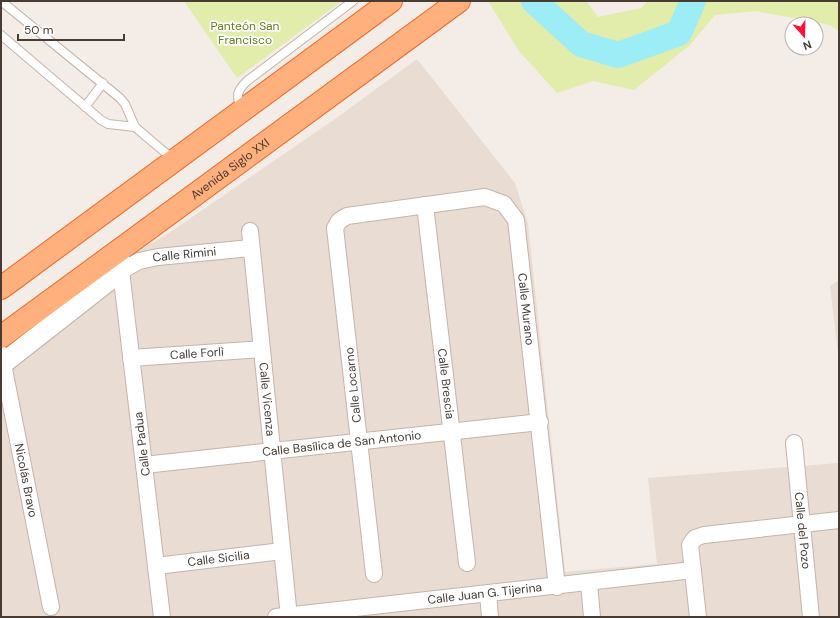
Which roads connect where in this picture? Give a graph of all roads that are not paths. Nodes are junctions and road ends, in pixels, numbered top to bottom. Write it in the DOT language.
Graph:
graph roads {
  1 [pos="1,1"];
  2 [pos="353,1"];
  3 [pos="391,1"];
  4 [pos="459,1"];
  5 [pos="1,35"];
  6 [pos="102,84"];
  7 [pos="85,107"];
  8 [pos="240,113"];
  9 [pos="135,128"];
  10 [pos="175,161"];
  11 [pos="425,205"];
  12 [pos="339,221"];
  13 [pos="250,231"];
  14 [pos="251,248"];
  15 [pos="120,261"];
  16 [pos="1,288"];
  17 [pos="1,337"];
  18 [pos="262,349"];
  19 [pos="131,358"];
  20 [pos="2,361"];
  21 [pos="540,422"];
  22 [pos="451,432"];
  23 [pos="359,442"];
  24 [pos="794,443"];
  25 [pos="272,451"];
  26 [pos="144,465"];
  27 [pos="839,520"];
  28 [pos="802,524"];
  29 [pos="282,551"];
  30 [pos="467,564"];
  31 [pos="156,566"];
  32 [pos="693,570"];
  33 [pos="374,574"];
  34 [pos="588,583"];
  35 [pos="557,587"];
  36 [pos="488,594"];
  37 [pos="51,607"];
  38 [pos="388,611"];
  39 [pos="162,617"];
  40 [pos="284,617"];
  41 [pos="490,617"];
  42 [pos="592,617"];
  43 [pos="698,617"];
  44 [pos="811,617"];
  1 -- 6 [label="lane"];
  2 -- 8 [label="lane"];
  3 -- 8 [label="highway"];
  4 -- 15 [label="highway, Avenida Siglo XXI"];
  5 -- 7 [label="lane"];
  6 -- 7 [label="lane"];
  6 -- 9 [label="lane"];
  7 -- 9 [label="lane"];
  8 -- 10 [label="highway"];
  9 -- 10 [label="lane"];
  10 -- 16 [label="highway"];
  11 -- 12 [label="street, Calle Murano"];
  11 -- 21 [label="street, Calle Murano"];
  11 -- 22 [label="street, Calle Brescia"];
  12 -- 23 [label="street, Calle Locarno"];
  13 -- 14 [label="street, Calle Vicenza"];
  14 -- 15 [label="street, Calle Rimini"];
  14 -- 18 [label="street, Calle Vicenza"];
  15 -- 17 [label="highway, Avenida Siglo XXI"];
  15 -- 19 [label="street, Calle Padua"];
  15 -- 20 [label="street, Avenida Siglo XXI"];
  18 -- 19 [label="street, Calle Forlì"];
  18 -- 25 [label="street, Calle Vicenza"];
  19 -- 26 [label="street, Calle Padua"];
  20 -- 37 [label="street, Nicolás Bravo"];
  21 -- 22 [label="street, Calle Basílica de San Antonio"];
  21 -- 35 [label="street, Calle Murano"];
  22 -- 23 [label="street, Calle Basílica de San Antonio"];
  22 -- 30 [label="street, Calle Brescia"];
  23 -- 25 [label="street, Calle Basílica de San Antonio"];
  23 -- 33 [label="street, Calle Locarno"];
  24 -- 28 [label="street, Calle del Pozo"];
  25 -- 26 [label="street, Calle Basílica de San Antonio"];
  25 -- 29 [label="street, Calle Vicenza"];
  26 -- 31 [label="street, Calle Padua"];
  27 -- 28 [label="street"];
  28 -- 32 [label="street"];
  28 -- 44 [label="street, Calle del Pozo"];
  29 -- 31 [label="street, Calle Sicilia"];
  29 -- 40 [label="street, Calle Vicenza"];
  31 -- 39 [label="street, Calle Padua"];
  32 -- 34 [label="street, Calle Juan G. Tijerina"];
  32 -- 43 [label="street"];
  34 -- 35 [label="street, Calle Juan G. Tijerina"];
  34 -- 42 [label="street"];
  35 -- 36 [label="street, Calle Juan G. Tijerina"];
  36 -- 38 [label="street, Calle Juan G. Tijerina"];
  36 -- 41 [label="street"];
  38 -- 40 [label="street, Calle Juan G. Tijerina"];
}
